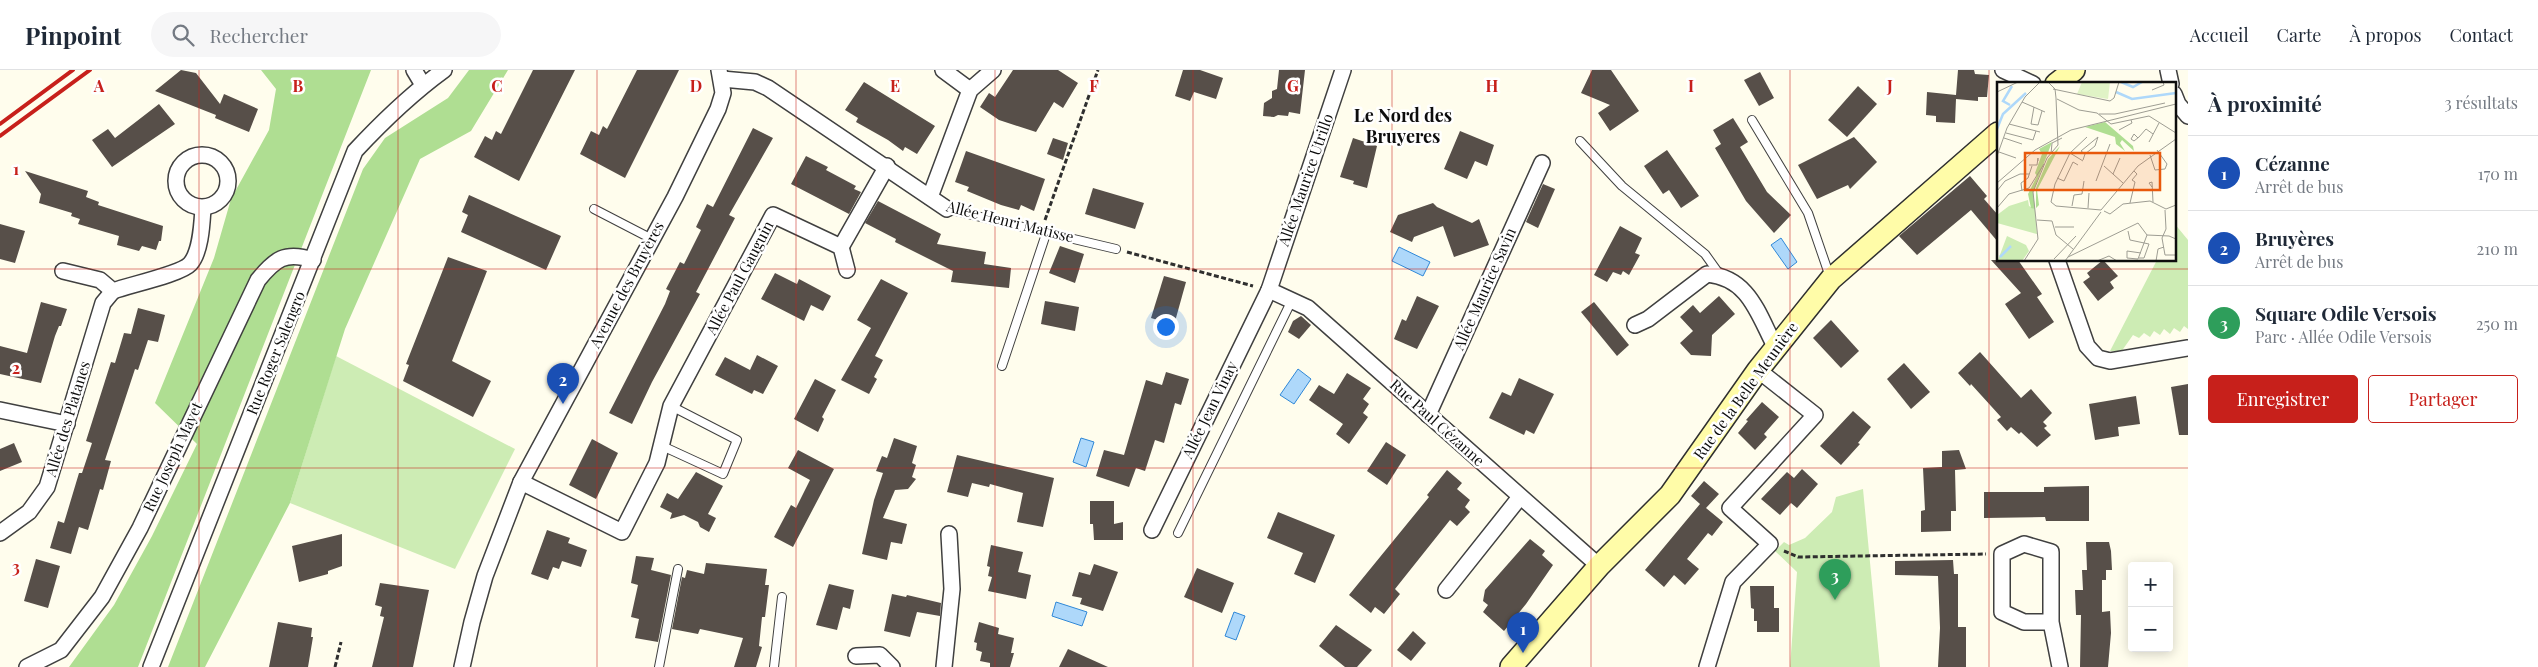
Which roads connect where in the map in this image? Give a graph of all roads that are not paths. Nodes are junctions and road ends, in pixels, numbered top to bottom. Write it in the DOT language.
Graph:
graph roads {
  1 [pos="414,70"];
  2 [pos="444,70"];
  3 [pos="943,70"];
  4 [pos="993,70"];
  5 [pos="1343,70"];
  6 [pos="2003,70"];
  7 [pos="2074,70"];
  8 [pos="723,73"];
  9 [pos="2029,82"];
  10 [pos="2059,82"];
  11 [pos="423,85"];
  12 [pos="970,90"];
  13 [pos="2176,99"];
  14 [pos="2188,116"];
  15 [pos="1752,120"];
  16 [pos="1997,134"];
  17 [pos="1580,141"];
  18 [pos="1542,163"];
  19 [pos="887,166"];
  20 [pos="930,196"];
  21 [pos="203,208"];
  22 [pos="594,209"];
  23 [pos="948,209"];
  24 [pos="1044,230"];
  25 [pos="652,239"];
  26 [pos="841,247"];
  27 [pos="1116,249"];
  28 [pos="313,260"];
  29 [pos="2056,261"];
  30 [pos="846,270"];
  31 [pos="63,271"];
  32 [pos="1720,275"];
  33 [pos="1831,279"];
  34 [pos="1268,290"];
  35 [pos="113,291"];
  36 [pos="1292,300"];
  37 [pos="1635,325"];
  38 [pos="1776,348"];
  39 [pos="2188,348"];
  40 [pos="1002,366"];
  41 [pos="1758,370"];
  42 [pos="671,406"];
  43 [pos="0,410"];
  44 [pos="1428,415"];
  45 [pos="67,424"];
  46 [pos="660,445"];
  47 [pos="521,482"];
  48 [pos="1520,496"];
  49 [pos="1152,530"];
  50 [pos="1178,532"];
  51 [pos="0,533"];
  52 [pos="949,534"];
  53 [pos="1599,566"];
  54 [pos="678,569"];
  55 [pos="1446,590"];
  56 [pos="782,598"];
  57 [pos="2051,622"];
  58 [pos="856,656"];
  59 [pos="27,667"];
  60 [pos="151,667"];
  61 [pos="462,667"];
  62 [pos="659,667"];
  63 [pos="774,667"];
  64 [pos="892,667"];
  65 [pos="944,667"];
  66 [pos="1511,667"];
  67 [pos="1707,667"];
  68 [pos="2060,667"];
  1 -- 11 [label="street"];
  2 -- 11 [label="street, Rue Roger Salengro"];
  3 -- 12 [label="street"];
  4 -- 12 [label="street"];
  5 -- 34 [label="street, Allée Maurice Utrillo"];
  6 -- 9 [label="street"];
  7 -- 10 [label="street"];
  8 -- 19 [label="street, Allée Henri Matisse"];
  8 -- 25 [label="street, Avenue des Bruyères"];
  11 -- 28 [label="street, Rue Roger Salengro"];
  12 -- 20 [label="street"];
  13 -- 14 [label="street"];
  15 -- 33 [label="lane"];
  16 -- 33 [label="street, Rue de la Belle Meunière"];
  17 -- 32 [label="lane"];
  18 -- 44 [label="street, Allée Maurice Savin"];
  19 -- 20 [label="street, Allée Henri Matisse"];
  19 -- 26 [label="street"];
  20 -- 23 [label="street, Allée Henri Matisse"];
  21 -- 35 [label="street"];
  22 -- 25 [label="lane"];
  23 -- 24 [label="lane, Allée Henri Matisse"];
  24 -- 27 [label="lane, Allée Henri Matisse"];
  24 -- 40 [label="lane"];
  25 -- 47 [label="street, Avenue des Bruyères"];
  26 -- 30 [label="street"];
  26 -- 42 [label="street, Allée Paul Gauguin"];
  28 -- 59 [label="street, Rue Joseph Mayet"];
  28 -- 60 [label="street, Rue Roger Salengro"];
  29 -- 39 [label="street"];
  31 -- 35 [label="street"];
  32 -- 37 [label="street"];
  32 -- 38 [label="street"];
  33 -- 38 [label="street, Rue de la Belle Meunière"];
  34 -- 36 [label="street, Rue Paul Cézanne"];
  34 -- 49 [label="street, Allée Jean Vinay"];
  35 -- 45 [label="street, Allée des Platanes"];
  36 -- 44 [label="street, Rue Paul Cézanne"];
  36 -- 50 [label="lane"];
  38 -- 41 [label="street, Rue de la Belle Meunière"];
  41 -- 53 [label="street, Rue de la Belle Meunière"];
  41 -- 67 [label="street"];
  42 -- 46 [label="street"];
  42 -- 46 [label="lane"];
  43 -- 45 [label="street"];
  44 -- 48 [label="street, Rue Paul Cézanne"];
  45 -- 51 [label="street, Allée des Platanes"];
  46 -- 47 [label="street"];
  47 -- 61 [label="street, Avenue des Bruyères"];
  48 -- 53 [label="street, Rue Paul Cézanne"];
  48 -- 55 [label="street"];
  52 -- 65 [label="street"];
  53 -- 66 [label="street, Rue de la Belle Meunière"];
  54 -- 62 [label="lane"];
  56 -- 63 [label="lane"];
  57 -- 57 [label="street"];
  57 -- 68 [label="street"];
  58 -- 64 [label="street"];
}
